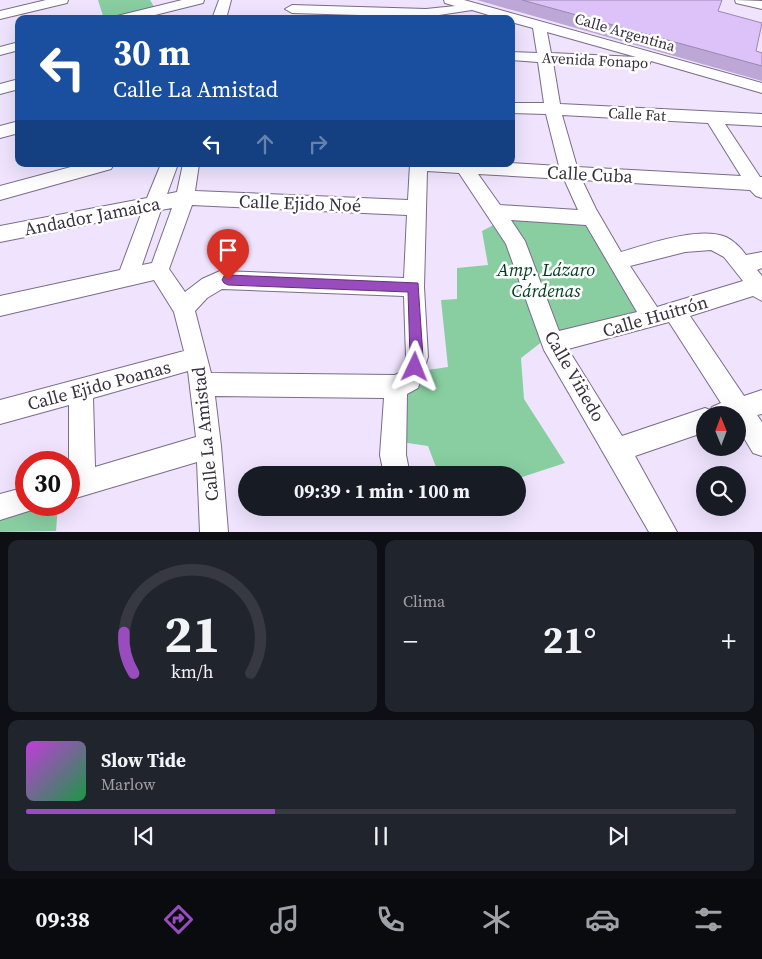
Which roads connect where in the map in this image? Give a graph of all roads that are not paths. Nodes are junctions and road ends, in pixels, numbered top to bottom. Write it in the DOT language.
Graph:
graph roads {
  1 [pos="62,0"];
  2 [pos="198,0"];
  3 [pos="225,0"];
  4 [pos="450,0"];
  5 [pos="741,0"];
  6 [pos="475,4"];
  7 [pos="762,5"];
  8 [pos="291,9"];
  9 [pos="426,11"];
  10 [pos="0,15"];
  11 [pos="138,15"];
  12 [pos="220,15"];
  13 [pos="510,15"];
  14 [pos="515,16"];
  15 [pos="539,24"];
  16 [pos="15,47"];
  17 [pos="0,51"];
  18 [pos="515,56"];
  19 [pos="545,57"];
  20 [pos="678,64"];
  21 [pos="15,85"];
  22 [pos="762,88"];
  23 [pos="0,89"];
  24 [pos="515,108"];
  25 [pos="553,109"];
  26 [pos="712,118"];
  27 [pos="762,120"];
  28 [pos="15,128"];
  29 [pos="0,132"];
  30 [pos="94,167"];
  31 [pos="168,167"];
  32 [pos="190,167"];
  33 [pos="418,167"];
  34 [pos="464,167"];
  35 [pos="571,173"];
  36 [pos="760,186"];
  37 [pos="0,193"];
  38 [pos="185,198"];
  39 [pos="155,204"];
  40 [pos="416,208"];
  41 [pos="496,212"];
  42 [pos="590,218"];
  43 [pos="0,234"];
  44 [pos="762,260"];
  45 [pos="617,261"];
  46 [pos="741,265"];
  47 [pos="159,270"];
  48 [pos="128,275"];
  49 [pos="414,287"];
  50 [pos="760,289"];
  51 [pos="0,306"];
  52 [pos="184,309"];
  53 [pos="674,311"];
  54 [pos="652,318"];
  55 [pos="552,343"];
  56 [pos="197,358"];
  57 [pos="403,383"];
  58 [pos="202,384"];
  59 [pos="81,390"];
  60 [pos="762,402"];
  61 [pos="726,406"];
  62 [pos="746,407"];
  63 [pos="0,412"];
  64 [pos="696,423"];
  65 [pos="746,428"];
  66 [pos="762,444"];
  67 [pos="208,446"];
  68 [pos="617,450"];
  69 [pos="78,451"];
  70 [pos="396,466"];
  71 [pos="80,484"];
  72 [pos="15,503"];
  73 [pos="0,507"];
  74 [pos="661,531"];
  75 [pos="214,532"];
  1 -- 10 [label="street"];
  2 -- 11 [label="street"];
  3 -- 12 [label="street"];
  4 -- 6 [label="street, Calle Argentina"];
  5 -- 7 [label="street"];
  6 -- 9 [label="street"];
  6 -- 13 [label="street, Calle Argentina"];
  8 -- 9 [label="street"];
  14 -- 15 [label="street, Calle Argentina"];
  15 -- 19 [label="street"];
  15 -- 20 [label="street, Calle Argentina"];
  16 -- 17 [label="street"];
  18 -- 19 [label="street, Avenida Fonapo"];
  19 -- 20 [label="street, Avenida Fonapo"];
  19 -- 25 [label="street"];
  20 -- 22 [label="street, Calle Argentina"];
  21 -- 23 [label="street"];
  24 -- 25 [label="street, Calle Fat"];
  25 -- 26 [label="street, Calle Fat"];
  25 -- 35 [label="street"];
  26 -- 27 [label="street, Calle Fat"];
  26 -- 36 [label="street"];
  28 -- 29 [label="street"];
  30 -- 37 [label="street"];
  31 -- 39 [label="street"];
  32 -- 38 [label="street"];
  33 -- 40 [label="street"];
  34 -- 35 [label="street, Calle Cuba"];
  34 -- 41 [label="street, Calle Viñedo"];
  35 -- 36 [label="street, Calle Cuba"];
  35 -- 42 [label="street"];
  38 -- 39 [label="street, Andador Jamaica"];
  38 -- 40 [label="street, Calle Ejido Noé"];
  38 -- 47 [label="street"];
  39 -- 43 [label="street, Andador Jamaica"];
  39 -- 48 [label="street"];
  40 -- 49 [label="street"];
  41 -- 42 [label="street"];
  41 -- 55 [label="street, Calle Viñedo"];
  42 -- 45 [label="street"];
  44 -- 46 [label="street"];
  45 -- 46 [label="street"];
  45 -- 54 [label="street"];
  46 -- 50 [label="street"];
  47 -- 48 [label="street"];
  47 -- 52 [label="street, Calle La Amistad"];
  48 -- 51 [label="street"];
  49 -- 52 [label="street"];
  49 -- 57 [label="street"];
  50 -- 53 [label="street, Calle Huitrón"];
  52 -- 56 [label="street, Calle La Amistad"];
  53 -- 54 [label="street, Calle Huitrón"];
  53 -- 61 [label="street"];
  54 -- 55 [label="street, Calle Huitrón"];
  55 -- 68 [label="street, Calle Viñedo"];
  56 -- 58 [label="street, Calle La Amistad"];
  56 -- 59 [label="street, Calle Ejido Poanas"];
  57 -- 58 [label="street"];
  57 -- 70 [label="street"];
  58 -- 67 [label="street, Calle La Amistad"];
  59 -- 63 [label="street, Calle Ejido Poanas"];
  59 -- 69 [label="street"];
  60 -- 62 [label="street"];
  64 -- 68 [label="street"];
  65 -- 66 [label="street"];
  67 -- 71 [label="street"];
  67 -- 75 [label="street, Calle La Amistad"];
  68 -- 74 [label="street, Calle Viñedo"];
  72 -- 73 [label="street"];
}
